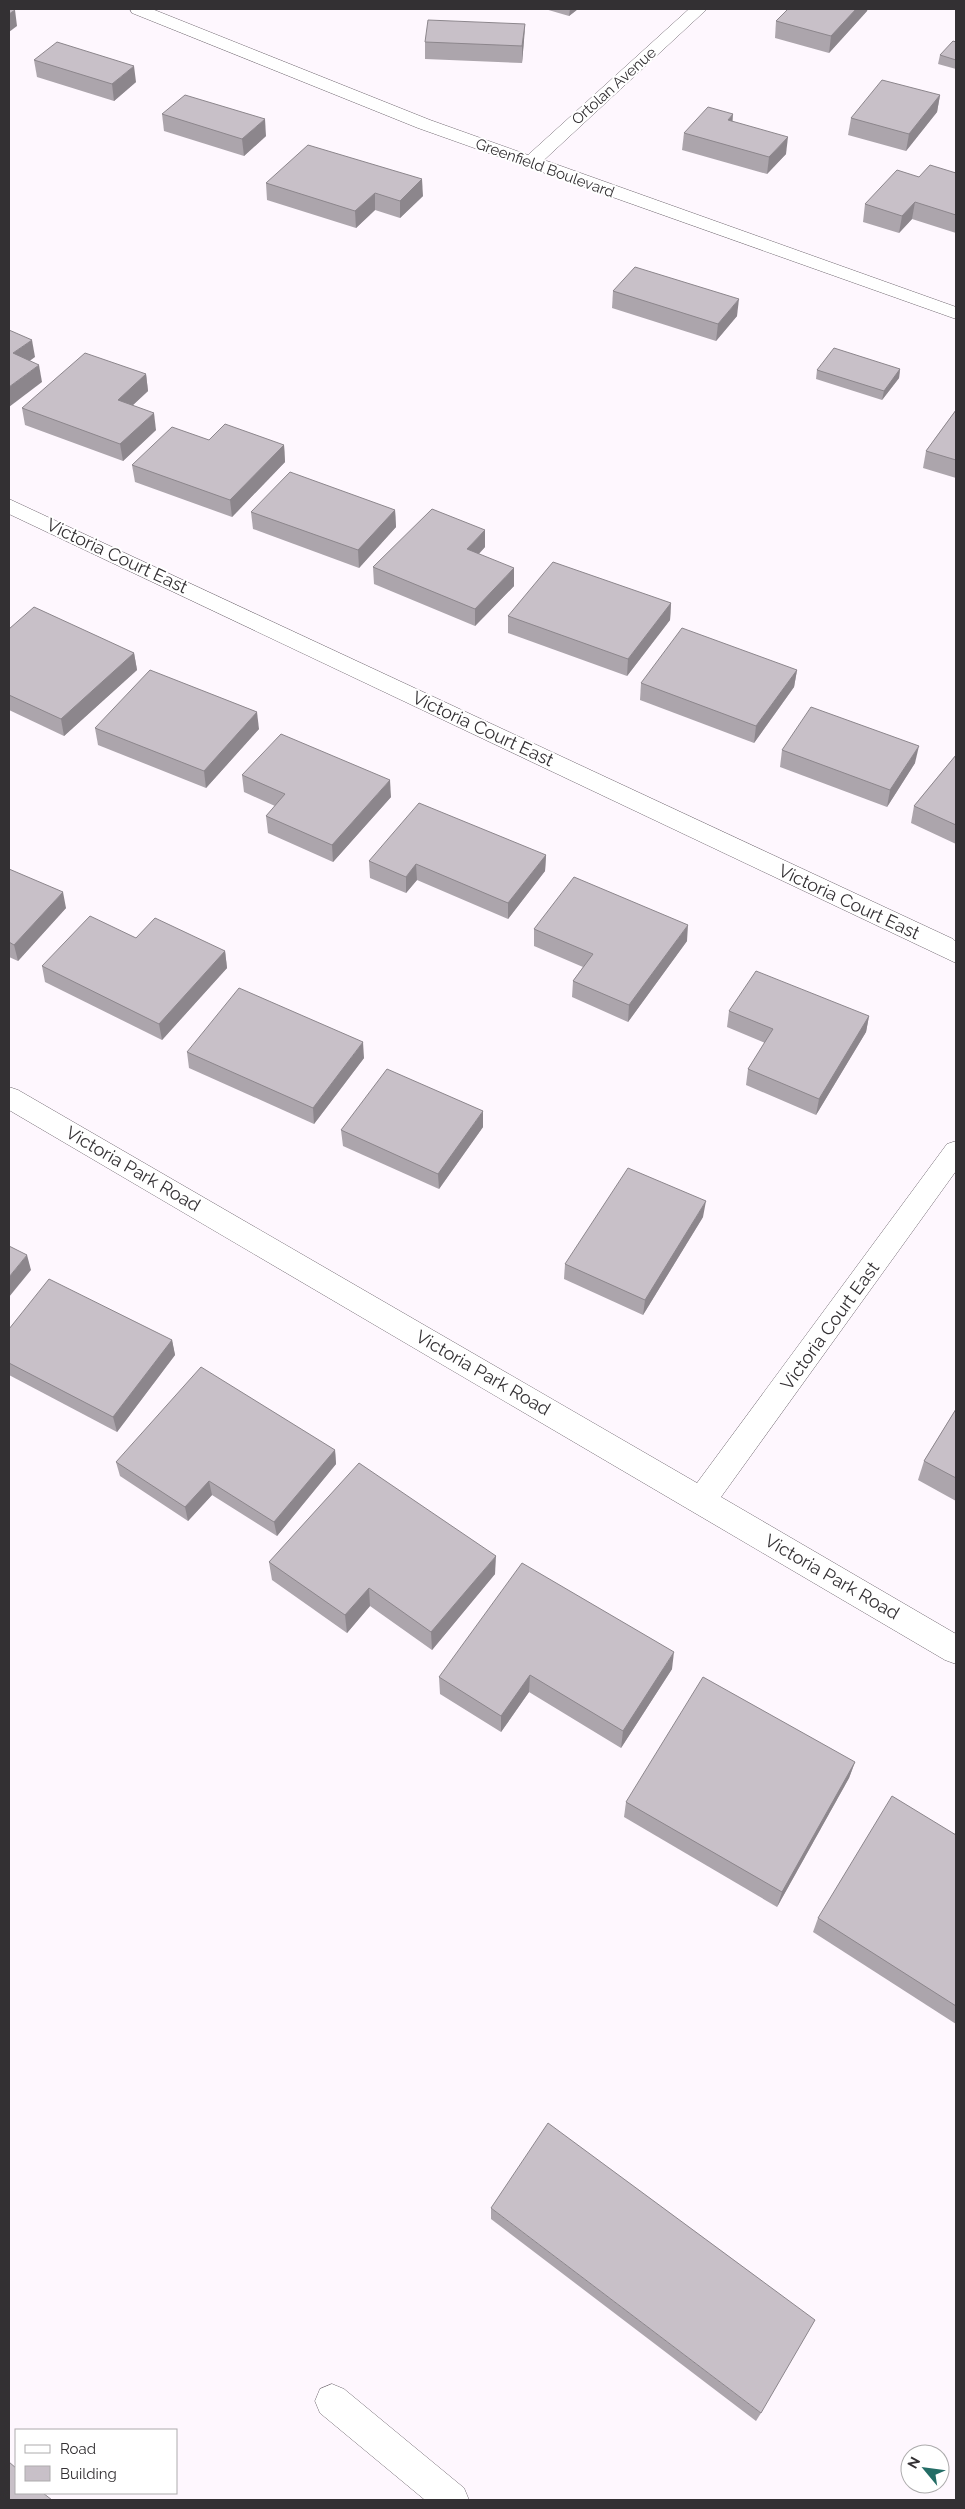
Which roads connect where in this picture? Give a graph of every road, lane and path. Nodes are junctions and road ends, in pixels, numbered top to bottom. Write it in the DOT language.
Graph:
graph roads {
  1 [pos="138,9"];
  2 [pos="699,9"];
  3 [pos="530,163"];
  4 [pos="956,314"];
  5 [pos="9,506"];
  6 [pos="956,954"];
  7 [pos="9,1097"];
  8 [pos="956,1151"];
  9 [pos="702,1500"];
  10 [pos="956,1650"];
  11 [pos="332,2401"];
  12 [pos="452,2500"];
  1 -- 3 [label="street, Greenfield Boulevard"];
  2 -- 3 [label="street, Ortolan Avenue"];
  3 -- 4 [label="street, Greenfield Boulevard"];
  5 -- 6 [label="street, Victoria Court East"];
  7 -- 9 [label="street, Victoria Park Road"];
  8 -- 9 [label="street, Victoria Court East"];
  9 -- 10 [label="street, Victoria Park Road"];
  11 -- 12 [label="lane"];
}
